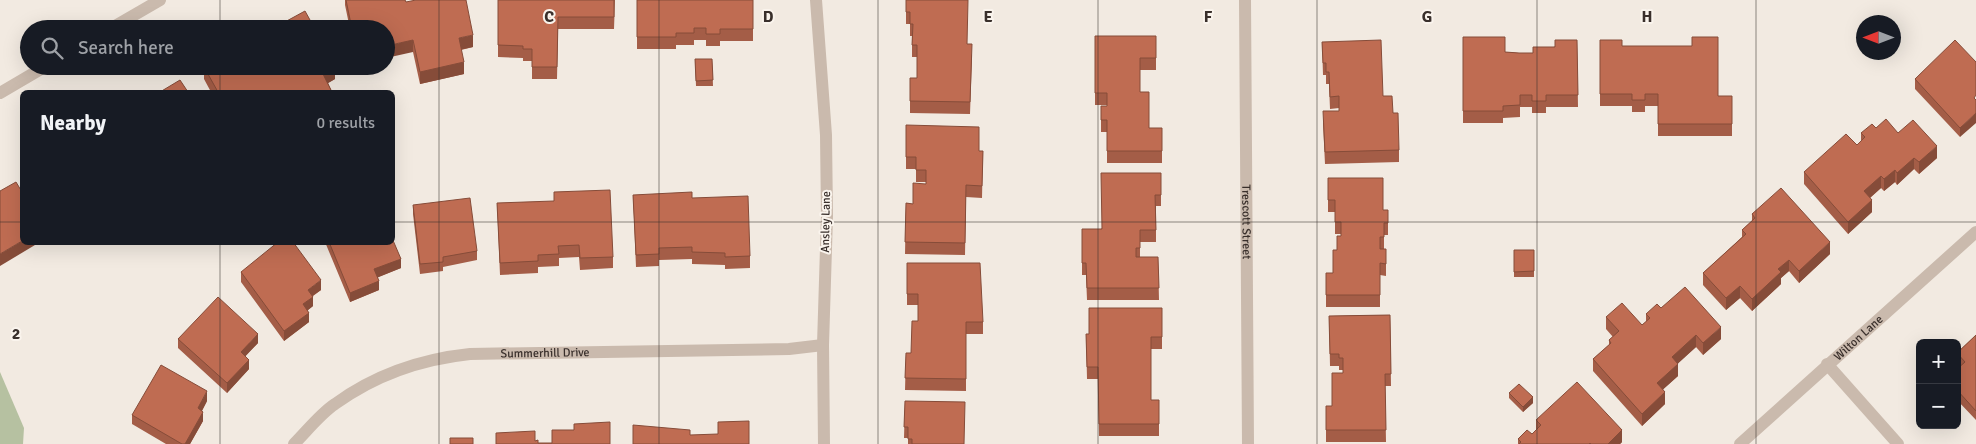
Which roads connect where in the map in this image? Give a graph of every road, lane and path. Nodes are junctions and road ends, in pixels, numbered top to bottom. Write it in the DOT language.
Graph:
graph roads {
  1 [pos="816,0"];
  2 [pos="1245,0"];
  3 [pos="158,1"];
  4 [pos="125,20"];
  5 [pos="31,75"];
  6 [pos="0,94"];
  7 [pos="1976,232"];
  8 [pos="823,345"];
  9 [pos="1827,364"];
  10 [pos="294,444"];
  11 [pos="824,444"];
  12 [pos="1248,444"];
  13 [pos="1740,444"];
  14 [pos="1898,444"];
  1 -- 8 [label="street, Ansley Lane"];
  2 -- 12 [label="street, Trescott Street"];
  3 -- 4 [label="street"];
  5 -- 6 [label="street"];
  7 -- 9 [label="street, Wilton Lane"];
  8 -- 10 [label="street, Summerhill Drive"];
  8 -- 11 [label="street, Ansley Lane"];
  9 -- 13 [label="street, Wilton Lane"];
  9 -- 14 [label="street"];
}
